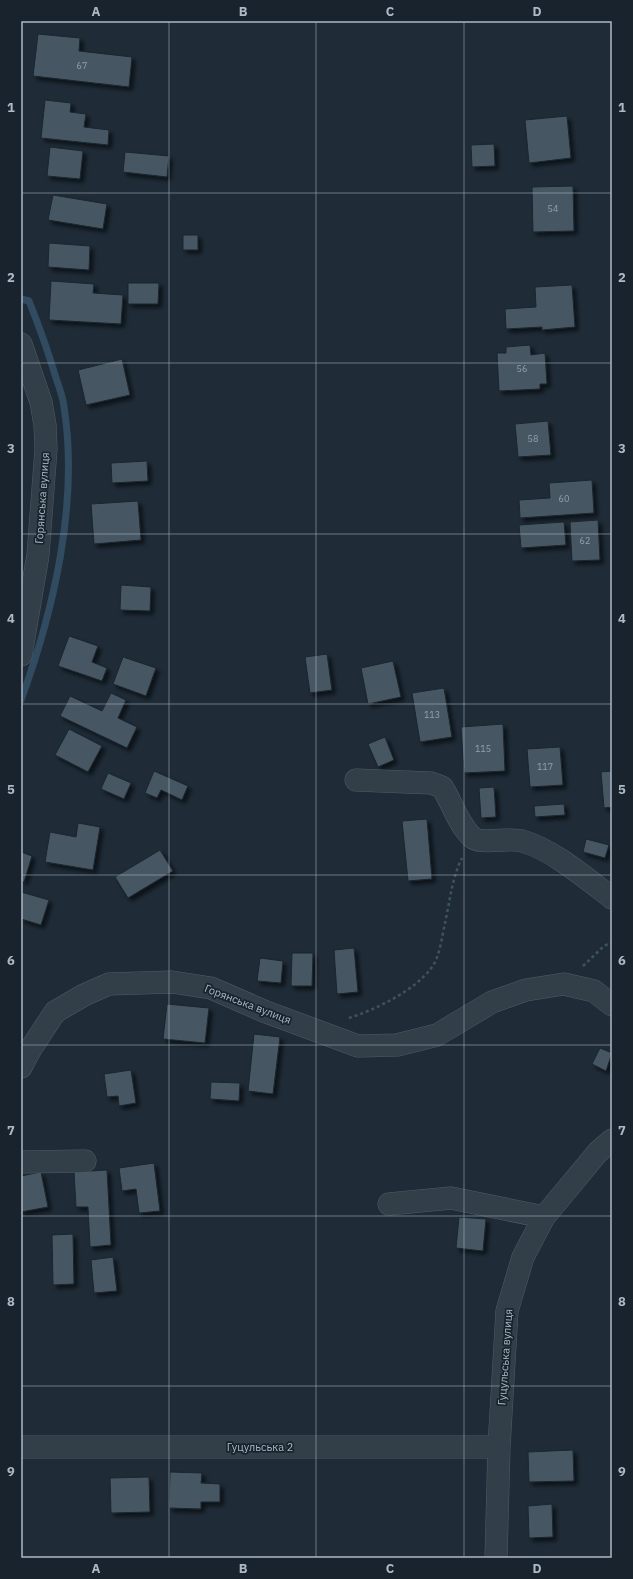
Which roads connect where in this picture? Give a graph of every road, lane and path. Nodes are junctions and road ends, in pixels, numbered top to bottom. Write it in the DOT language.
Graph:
graph roads {
  1 [pos="21,344"];
  2 [pos="21,655"];
  3 [pos="356,780"];
  4 [pos="472,838"];
  5 [pos="612,898"];
  6 [pos="612,942"];
  7 [pos="564,984"];
  8 [pos="612,1005"];
  9 [pos="323,1032"];
  10 [pos="21,1067"];
  11 [pos="612,1140"];
  12 [pos="85,1161"];
  13 [pos="21,1162"];
  14 [pos="389,1204"];
  15 [pos="544,1217"];
  16 [pos="21,1447"];
  17 [pos="499,1447"];
  18 [pos="496,1558"];
  1 -- 2 [label="street, Горянська вулиця"];
  3 -- 4 [label="street"];
  4 -- 5 [label="street"];
  4 -- 9 [label="path"];
  6 -- 7 [label="path"];
  7 -- 8 [label="street"];
  7 -- 9 [label="street, Горянська вулиця"];
  9 -- 10 [label="street, Горянська вулиця"];
  11 -- 15 [label="street, Гуцульська вулиця"];
  12 -- 13 [label="street"];
  14 -- 15 [label="street"];
  15 -- 17 [label="street, Гуцульська вулиця"];
  16 -- 17 [label="street, Гуцульська 2"];
  17 -- 18 [label="street, Гуцульська вулиця"];
}
